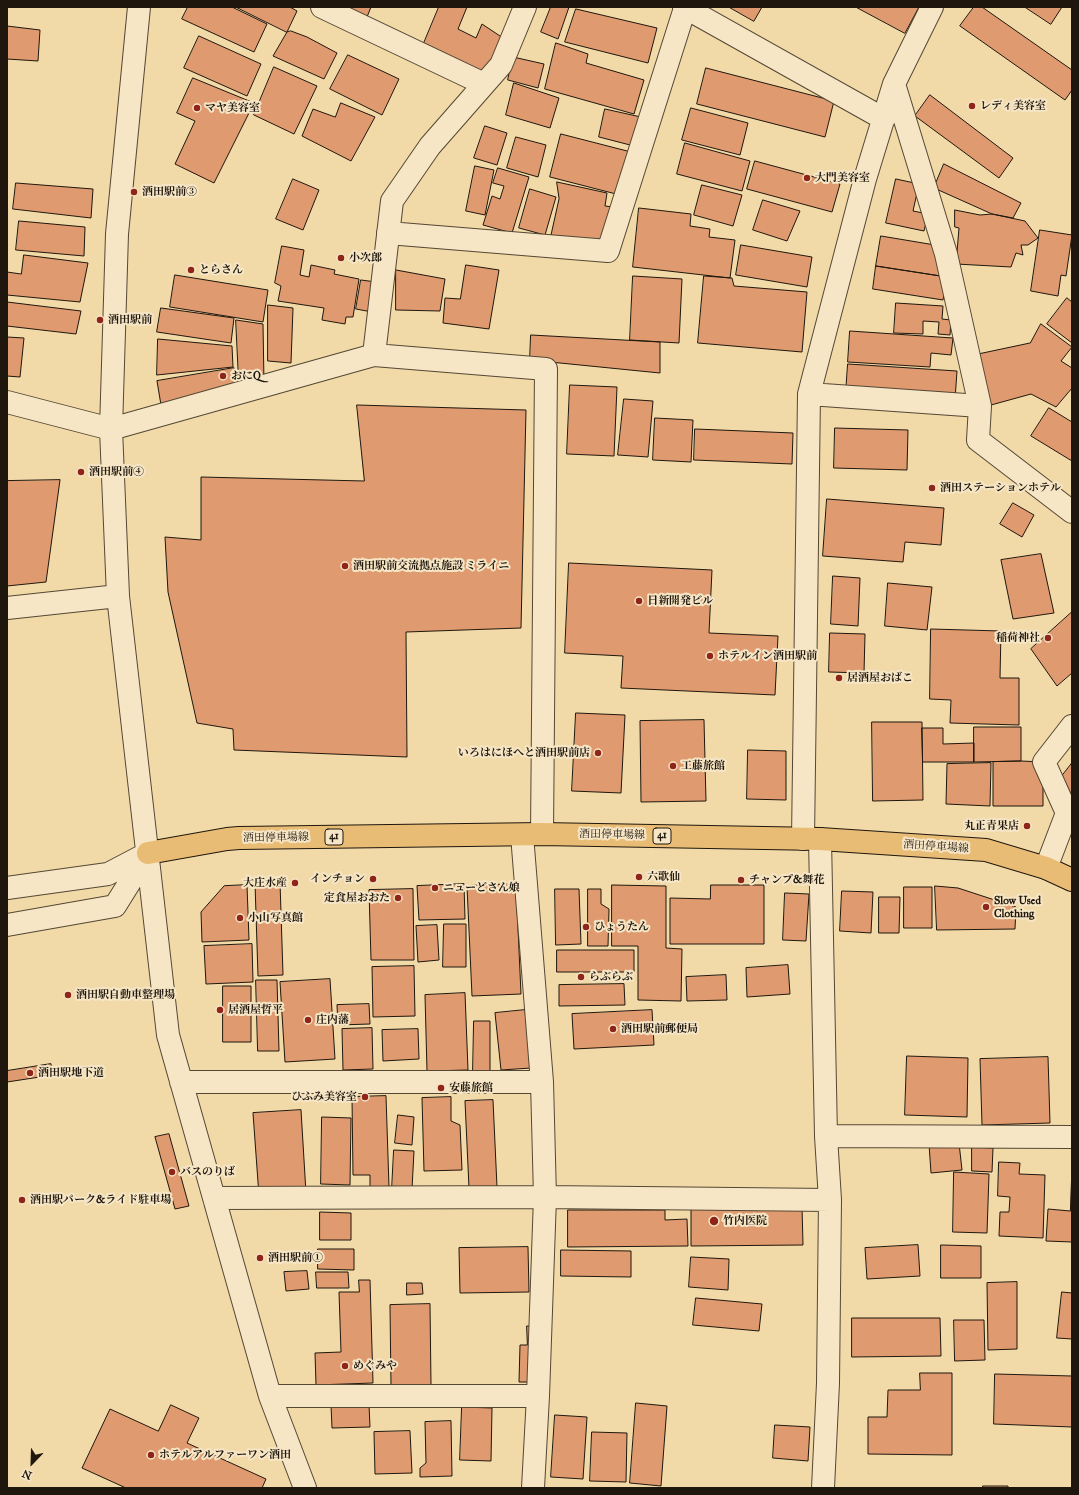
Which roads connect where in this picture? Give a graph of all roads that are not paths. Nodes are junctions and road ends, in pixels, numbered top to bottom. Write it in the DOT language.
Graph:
graph roads {
  1 [pos="139,7"];
  2 [pos="322,7"];
  3 [pos="525,7"];
  4 [pos="684,7"];
  5 [pos="932,7"];
  6 [pos="484,84"];
  7 [pos="894,84"];
  8 [pos="884,119"];
  9 [pos="388,233"];
  10 [pos="374,354"];
  11 [pos="809,394"];
  12 [pos="7,402"];
  13 [pos="980,406"];
  14 [pos="111,428"];
  15 [pos="1072,512"];
  16 [pos="118,596"];
  17 [pos="7,608"];
  18 [pos="1072,726"];
  19 [pos="532,835"];
  20 [pos="811,839"];
  21 [pos="148,853"];
  22 [pos="1046,868"];
  23 [pos="1072,880"];
  24 [pos="7,888"];
  25 [pos="7,924"];
  26 [pos="181,1082"];
  27 [pos="542,1082"];
  28 [pos="826,1136"];
  29 [pos="1072,1137"];
  30 [pos="546,1197"];
  31 [pos="214,1198"];
  32 [pos="830,1200"];
  33 [pos="270,1396"];
  34 [pos="538,1396"];
  35 [pos="305,1488"];
  36 [pos="533,1488"];
  37 [pos="823,1488"];
  1 -- 14 [label="street"];
  2 -- 6 [label="street"];
  3 -- 6 [label="street"];
  4 -- 8 [label="street"];
  4 -- 9 [label="street"];
  5 -- 7 [label="street"];
  6 -- 9 [label="street"];
  7 -- 8 [label="street"];
  7 -- 13 [label="street"];
  8 -- 11 [label="street"];
  9 -- 10 [label="street"];
  10 -- 14 [label="street"];
  10 -- 19 [label="street"];
  11 -- 13 [label="street"];
  11 -- 20 [label="street"];
  12 -- 14 [label="street"];
  13 -- 15 [label="street"];
  14 -- 16 [label="street"];
  16 -- 17 [label="street"];
  16 -- 21 [label="street"];
  18 -- 22 [label="street"];
  19 -- 20 [label="main road, 酒田停車場線 / 41"];
  19 -- 21 [label="main road, 酒田停車場線 / 41"];
  19 -- 27 [label="street"];
  20 -- 22 [label="main road, 酒田停車場線 / 41"];
  20 -- 28 [label="street"];
  21 -- 24 [label="street"];
  21 -- 25 [label="street"];
  21 -- 26 [label="street"];
  22 -- 23 [label="main road, 酒田停車場線 / 41"];
  26 -- 27 [label="street"];
  26 -- 31 [label="street"];
  27 -- 30 [label="street"];
  28 -- 29 [label="street"];
  28 -- 32 [label="street"];
  30 -- 31 [label="street"];
  30 -- 32 [label="street"];
  30 -- 34 [label="street"];
  31 -- 33 [label="street"];
  32 -- 37 [label="street"];
  33 -- 34 [label="street"];
  33 -- 35 [label="street"];
  34 -- 36 [label="street"];
}
